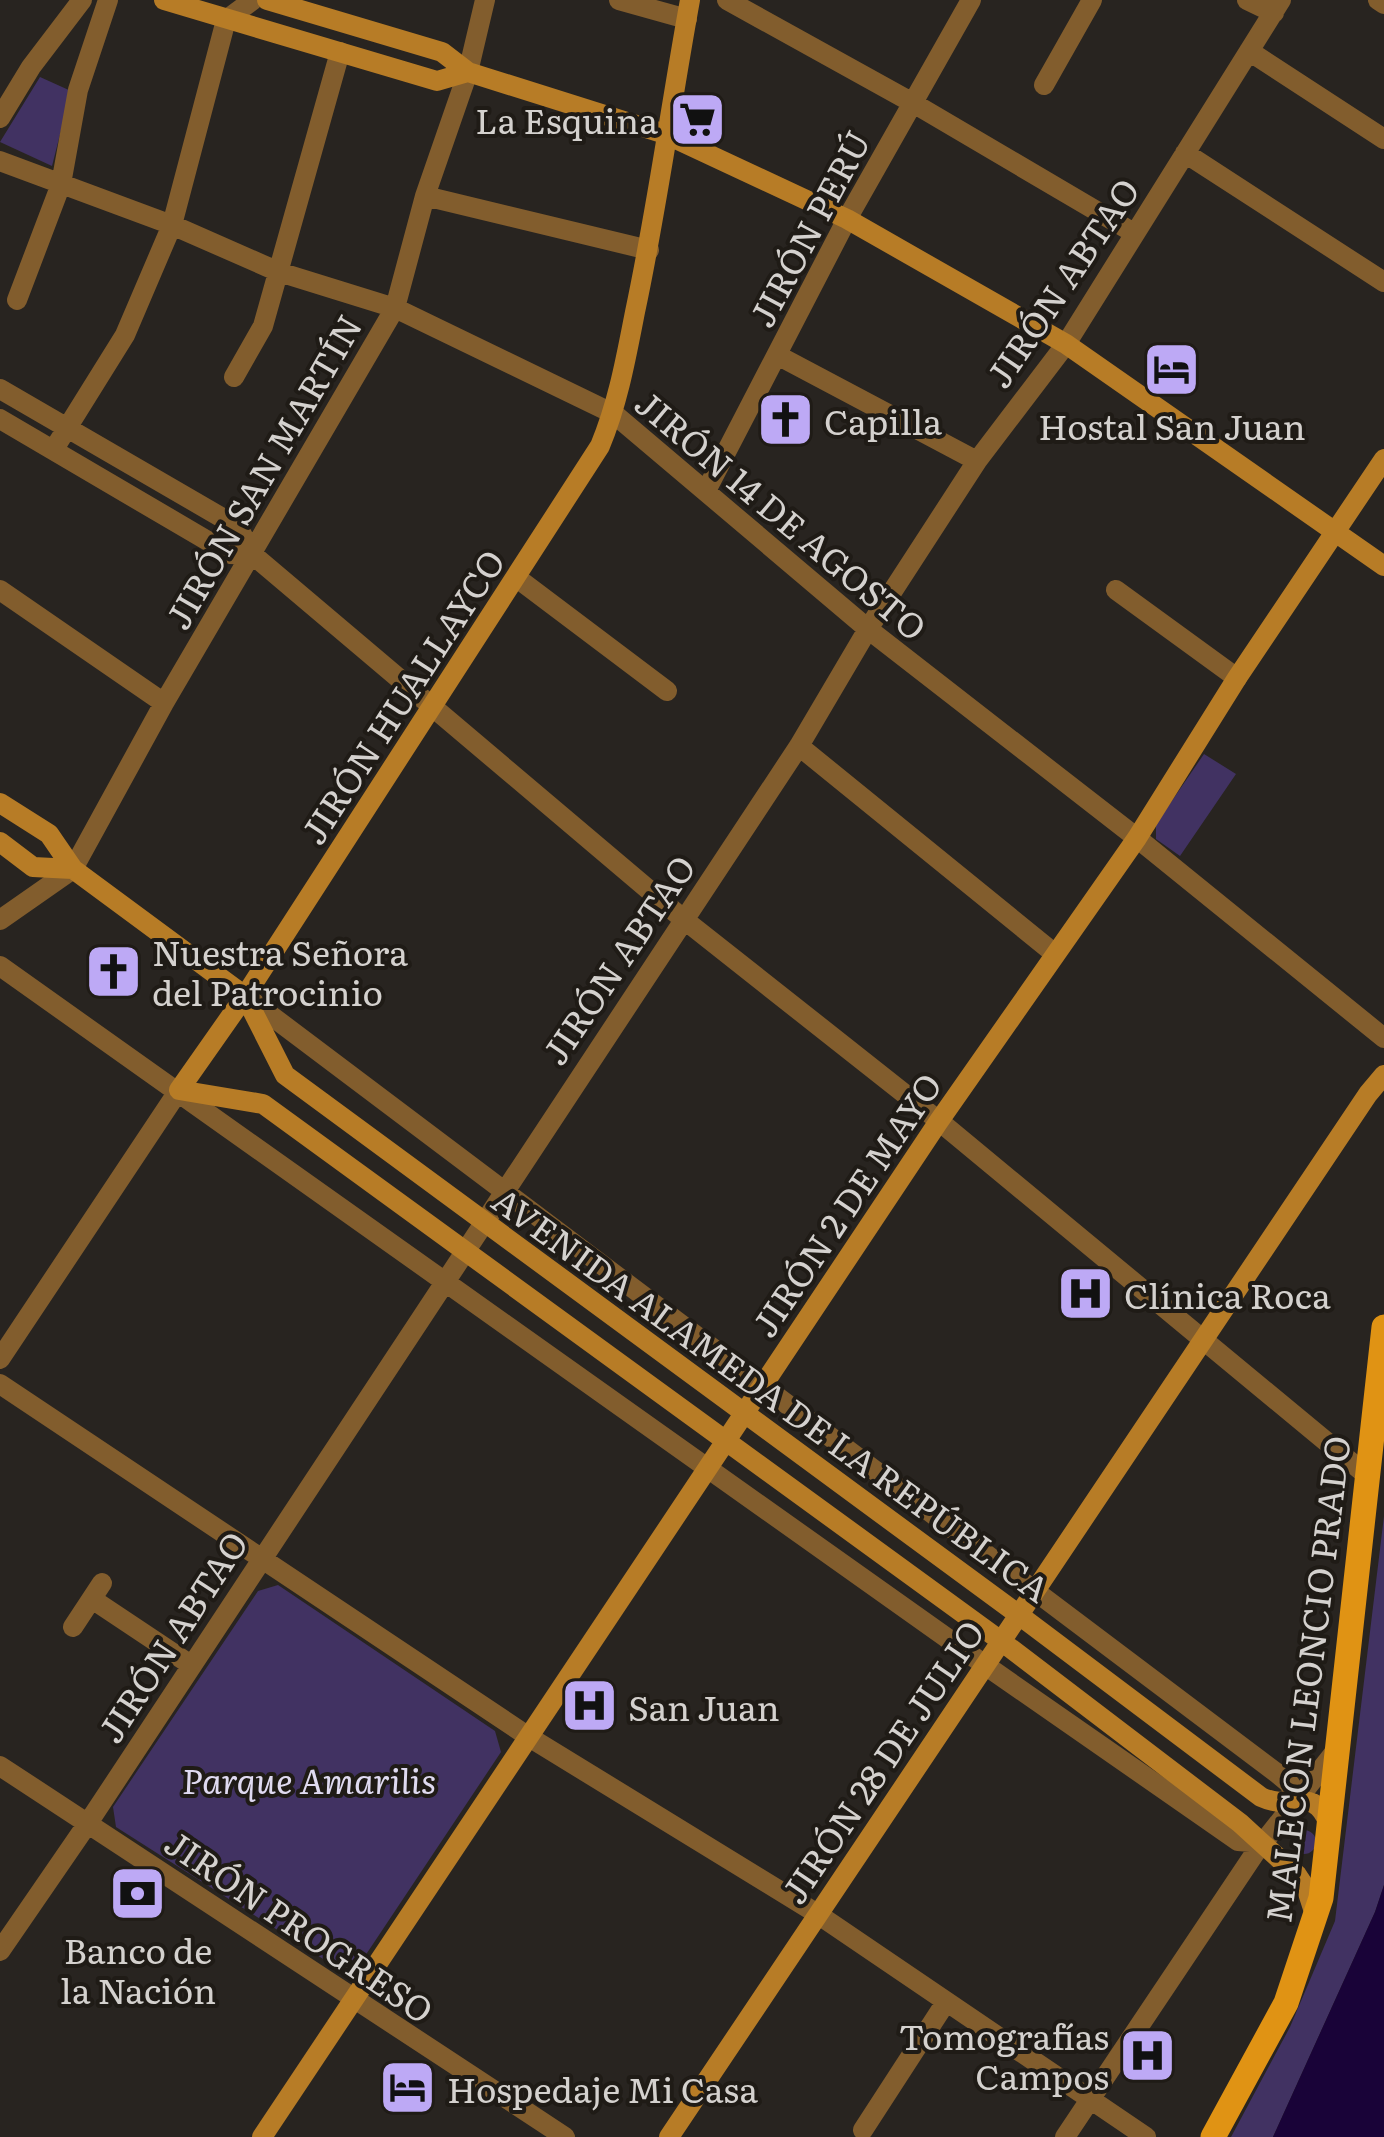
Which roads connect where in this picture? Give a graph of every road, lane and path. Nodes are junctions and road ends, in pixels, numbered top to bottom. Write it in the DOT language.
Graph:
graph roads {
  1 [pos="82,0"];
  2 [pos="108,0"];
  3 [pos="164,0"];
  4 [pos="253,0"];
  5 [pos="266,0"];
  6 [pos="484,0"];
  7 [pos="619,0"];
  8 [pos="727,0"];
  9 [pos="971,0"];
  10 [pos="1092,0"];
  11 [pos="1246,0"];
  12 [pos="1278,7"];
  13 [pos="688,10"];
  14 [pos="226,20"];
  15 [pos="1250,51"];
  16 [pos="340,52"];
  17 [pos="468,72"];
  18 [pos="1044,85"];
  19 [pos="913,104"];
  20 [pos="0,118"];
  21 [pos="665,134"];
  22 [pos="1384,139"];
  23 [pos="1184,153"];
  24 [pos="0,162"];
  25 [pos="61,184"];
  26 [pos="425,196"];
  27 [pos="847,219"];
  28 [pos="172,225"];
  29 [pos="1134,233"];
  30 [pos="649,250"];
  31 [pos="279,272"];
  32 [pos="1384,282"];
  33 [pos="17,300"];
  34 [pos="395,308"];
  35 [pos="1066,344"];
  36 [pos="776,355"];
  37 [pos="234,376"];
  38 [pos="0,389"];
  39 [pos="614,414"];
  40 [pos="0,419"];
  41 [pos="69,428"];
  42 [pos="54,449"];
  43 [pos="1384,459"];
  44 [pos="976,460"];
  45 [pos="707,490"];
  46 [pos="1336,534"];
  47 [pos="253,555"];
  48 [pos="1384,566"];
  49 [pos="517,578"];
  50 [pos="0,590"];
  51 [pos="1116,590"];
  52 [pos="868,629"];
  53 [pos="1237,678"];
  54 [pos="668,691"];
  55 [pos="164,703"];
  56 [pos="432,706"];
  57 [pos="798,746"];
  58 [pos="0,802"];
  59 [pos="1137,838"];
  60 [pos="0,842"];
  61 [pos="74,870"];
  62 [pos="682,918"];
  63 [pos="0,920"];
  64 [pos="1055,954"];
  65 [pos="0,966"];
  66 [pos="245,996"];
  67 [pos="1384,1038"];
  68 [pos="1384,1076"];
  69 [pos="179,1090"];
  70 [pos="939,1122"];
  71 [pos="504,1190"];
  72 [pos="483,1221"];
  73 [pos="464,1250"];
  74 [pos="444,1279"];
  75 [pos="1384,1327"];
  76 [pos="1204,1342"];
  77 [pos="0,1358"];
  78 [pos="0,1384"];
  79 [pos="764,1385"];
  80 [pos="745,1413"];
  81 [pos="726,1442"];
  82 [pos="708,1468"];
  83 [pos="1369,1477"];
  84 [pos="262,1557"];
  85 [pos="1036,1590"];
  86 [pos="1018,1615"];
  87 [pos="74,1627"];
  88 [pos="1001,1641"];
  89 [pos="191,1665"];
  90 [pos="984,1665"];
  91 [pos="529,1737"];
  92 [pos="1338,1748"];
  93 [pos="0,1766"];
  94 [pos="1295,1802"];
  95 [pos="88,1823"];
  96 [pos="1329,1824"];
  97 [pos="1262,1843"];
  98 [pos="816,1913"];
  99 [pos="1316,1918"];
  100 [pos="0,1951"];
  101 [pos="354,2000"];
  102 [pos="946,2002"];
  103 [pos="1090,2102"];
  104 [pos="862,2130"];
  105 [pos="262,2137"];
  106 [pos="565,2137"];
  107 [pos="669,2137"];
  108 [pos="1066,2137"];
  109 [pos="1146,2137"];
  110 [pos="1214,2137"];
  1 -- 20 [label="street"];
  2 -- 25 [label="street"];
  3 -- 14 [label="street"];
  4 -- 14 [label="street"];
  5 -- 17 [label="street"];
  6 -- 17 [label="street, JIRÓN SAN MARTÍN"];
  7 -- 13 [label="street"];
  8 -- 19 [label="street"];
  9 -- 19 [label="street, JIRÓN PERÚ"];
  10 -- 18 [label="street"];
  11 -- 12 [label="street"];
  12 -- 15 [label="street, JIRÓN ABTAO"];
  13 -- 21 [label="street, JIRÓN HUALLAYCO"];
  14 -- 16 [label="street"];
  14 -- 28 [label="street"];
  15 -- 22 [label="street"];
  15 -- 23 [label="street, JIRÓN ABTAO"];
  16 -- 17 [label="street"];
  16 -- 31 [label="street"];
  17 -- 21 [label="street"];
  17 -- 26 [label="street, JIRÓN SAN MARTÍN"];
  19 -- 27 [label="street, JIRÓN PERÚ"];
  19 -- 29 [label="street"];
  21 -- 27 [label="street"];
  21 -- 30 [label="street, JIRÓN HUALLAYCO"];
  23 -- 29 [label="street, JIRÓN ABTAO"];
  23 -- 32 [label="street"];
  24 -- 25 [label="street, JIRÓN 14 DE AGOSTO"];
  25 -- 28 [label="street, JIRÓN 14 DE AGOSTO"];
  25 -- 33 [label="street"];
  26 -- 30 [label="street"];
  26 -- 34 [label="street, JIRÓN SAN MARTÍN"];
  27 -- 35 [label="street"];
  27 -- 36 [label="street, JIRÓN PERÚ"];
  28 -- 31 [label="street, JIRÓN 14 DE AGOSTO"];
  28 -- 41 [label="street"];
  29 -- 35 [label="street, JIRÓN ABTAO"];
  30 -- 39 [label="street, JIRÓN HUALLAYCO"];
  31 -- 34 [label="street, JIRÓN 14 DE AGOSTO"];
  31 -- 37 [label="street"];
  34 -- 39 [label="street, JIRÓN 14 DE AGOSTO"];
  34 -- 47 [label="street, JIRÓN SAN MARTÍN"];
  35 -- 44 [label="street, JIRÓN ABTAO"];
  35 -- 46 [label="street"];
  36 -- 44 [label="street"];
  36 -- 45 [label="street, JIRÓN PERÚ"];
  38 -- 41 [label="street"];
  39 -- 45 [label="street, JIRÓN 14 DE AGOSTO"];
  39 -- 49 [label="street, JIRÓN HUALLAYCO"];
  40 -- 42 [label="street"];
  41 -- 42 [label="street"];
  41 -- 47 [label="street"];
  42 -- 47 [label="street"];
  43 -- 46 [label="street, JIRÓN 2 DE MAYO"];
  44 -- 52 [label="street, JIRÓN ABTAO"];
  45 -- 52 [label="street, JIRÓN 14 DE AGOSTO"];
  46 -- 48 [label="street"];
  46 -- 53 [label="street, JIRÓN 2 DE MAYO"];
  47 -- 55 [label="street, JIRÓN SAN MARTÍN"];
  47 -- 56 [label="street"];
  49 -- 54 [label="street"];
  49 -- 56 [label="street, JIRÓN HUALLAYCO"];
  50 -- 55 [label="street"];
  51 -- 53 [label="street"];
  52 -- 57 [label="street, JIRÓN ABTAO"];
  52 -- 59 [label="street, JIRÓN 14 DE AGOSTO"];
  53 -- 59 [label="street, JIRÓN 2 DE MAYO"];
  55 -- 61 [label="street, JIRÓN SAN MARTÍN"];
  56 -- 62 [label="street"];
  56 -- 66 [label="street, JIRÓN HUALLAYCO"];
  57 -- 62 [label="street, JIRÓN ABTAO"];
  57 -- 64 [label="street"];
  58 -- 61 [label="street"];
  59 -- 64 [label="street, JIRÓN 2 DE MAYO"];
  59 -- 67 [label="street, JIRÓN 14 DE AGOSTO"];
  60 -- 61 [label="street"];
  61 -- 63 [label="street, JIRÓN SAN MARTÍN"];
  61 -- 66 [label="street, AVENIDA ALAMEDA DE LA REPÚBLICA"];
  62 -- 70 [label="street"];
  62 -- 71 [label="street, JIRÓN ABTAO"];
  64 -- 70 [label="street, JIRÓN 2 DE MAYO"];
  65 -- 69 [label="street, AVENIDA ALAMEDA DE LA REPÚBLICA"];
  66 -- 69 [label="street, JIRÓN HUALLAYCO"];
  66 -- 71 [label="street, AVENIDA ALAMEDA DE LA REPÚBLICA"];
  66 -- 72 [label="street, AVENIDA ALAMEDA DE LA REPÚBLICA"];
  68 -- 76 [label="street, JIRÓN 28 DE JULIO"];
  69 -- 73 [label="street, AVENIDA ALAMEDA DE LA REPÚBLICA"];
  69 -- 74 [label="street, AVENIDA ALAMEDA DE LA REPÚBLICA"];
  69 -- 77 [label="street, JIRÓN HUALLAYCO"];
  70 -- 76 [label="street"];
  70 -- 79 [label="street, JIRÓN 2 DE MAYO"];
  71 -- 72 [label="street, JIRÓN ABTAO"];
  71 -- 79 [label="street, AVENIDA ALAMEDA DE LA REPÚBLICA"];
  72 -- 73 [label="street, JIRÓN ABTAO"];
  72 -- 80 [label="street, AVENIDA ALAMEDA DE LA REPÚBLICA"];
  73 -- 74 [label="street, JIRÓN ABTAO"];
  73 -- 81 [label="street, AVENIDA ALAMEDA DE LA REPÚBLICA"];
  74 -- 82 [label="street, AVENIDA ALAMEDA DE LA REPÚBLICA"];
  74 -- 84 [label="street, JIRÓN ABTAO"];
  75 -- 83 [label="main road, MALECON LEONCIO PRADO"];
  76 -- 83 [label="street"];
  76 -- 85 [label="street, JIRÓN 28 DE JULIO"];
  78 -- 84 [label="street"];
  79 -- 80 [label="street, JIRÓN 2 DE MAYO"];
  79 -- 85 [label="street, AVENIDA ALAMEDA DE LA REPÚBLICA"];
  80 -- 81 [label="street, JIRÓN 2 DE MAYO"];
  80 -- 86 [label="street, AVENIDA ALAMEDA DE LA REPÚBLICA"];
  81 -- 82 [label="street, JIRÓN 2 DE MAYO"];
  81 -- 88 [label="street, AVENIDA ALAMEDA DE LA REPÚBLICA"];
  82 -- 90 [label="street, AVENIDA ALAMEDA DE LA REPÚBLICA"];
  82 -- 91 [label="street, JIRÓN 2 DE MAYO"];
  83 -- 92 [label="main road, MALECON LEONCIO PRADO"];
  84 -- 89 [label="street, JIRÓN ABTAO"];
  84 -- 91 [label="street"];
  85 -- 86 [label="street, JIRÓN 28 DE JULIO"];
  85 -- 94 [label="street, AVENIDA ALAMEDA DE LA REPÚBLICA"];
  86 -- 88 [label="street, JIRÓN 28 DE JULIO"];
  86 -- 94 [label="street, AVENIDA ALAMEDA DE LA REPÚBLICA"];
  87 -- 89 [label="street"];
  88 -- 90 [label="street, JIRÓN 28 DE JULIO"];
  88 -- 97 [label="street, AVENIDA ALAMEDA DE LA REPÚBLICA"];
  89 -- 95 [label="street, JIRÓN ABTAO"];
  90 -- 97 [label="street, AVENIDA ALAMEDA DE LA REPÚBLICA"];
  90 -- 98 [label="street, JIRÓN 28 DE JULIO"];
  91 -- 98 [label="street"];
  91 -- 101 [label="street, JIRÓN 2 DE MAYO"];
  92 -- 94 [label="street"];
  92 -- 96 [label="main road, MALECON LEONCIO PRADO"];
  93 -- 95 [label="street, JIRÓN PROGRESO"];
  94 -- 96 [label="street, AVENIDA ALAMEDA DE LA REPÚBLICA"];
  94 -- 97 [label="street"];
  95 -- 100 [label="street, JIRÓN ABTAO"];
  95 -- 101 [label="street, JIRÓN PROGRESO"];
  96 -- 99 [label="main road, MALECON LEONCIO PRADO"];
  97 -- 99 [label="street, AVENIDA ALAMEDA DE LA REPÚBLICA"];
  97 -- 103 [label="street"];
  98 -- 102 [label="street"];
  98 -- 107 [label="street, JIRÓN 28 DE JULIO"];
  99 -- 110 [label="main road, MALECON LEONCIO PRADO"];
  101 -- 105 [label="street, JIRÓN 2 DE MAYO"];
  101 -- 106 [label="street, JIRÓN PROGRESO"];
  102 -- 103 [label="street"];
  102 -- 104 [label="street"];
  103 -- 108 [label="street"];
  103 -- 109 [label="street"];
}
